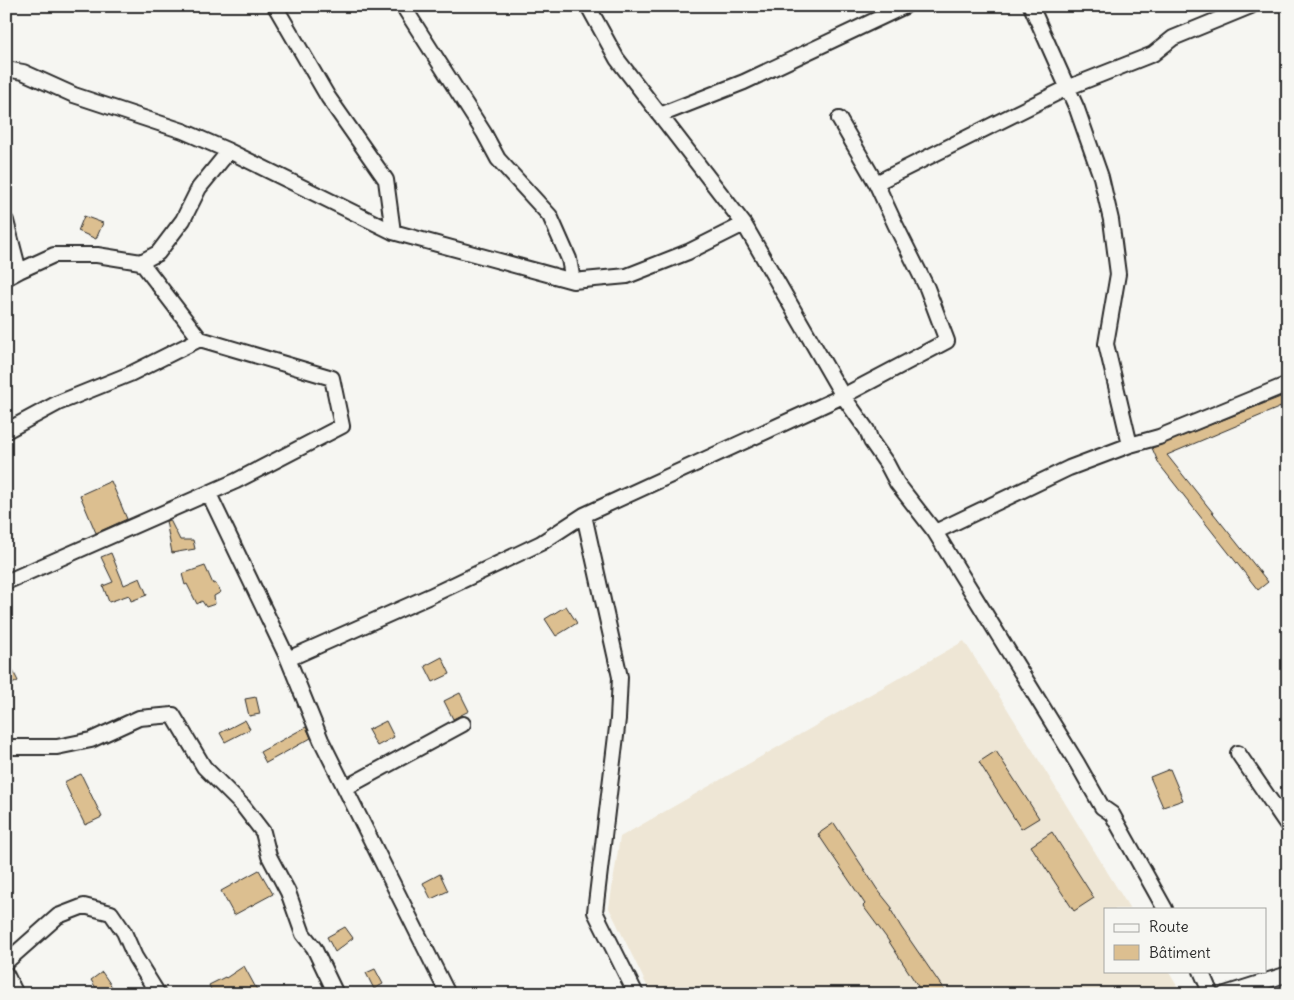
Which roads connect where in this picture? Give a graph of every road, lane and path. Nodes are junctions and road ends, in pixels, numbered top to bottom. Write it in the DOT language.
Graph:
graph roads {
  1 [pos="275,6"];
  2 [pos="404,6"];
  3 [pos="588,6"];
  4 [pos="905,6"];
  5 [pos="1031,6"];
  6 [pos="1251,6"];
  7 [pos="6,69"];
  8 [pos="1067,88"];
  9 [pos="660,115"];
  10 [pos="839,119"];
  11 [pos="229,152"];
  12 [pos="876,183"];
  13 [pos="6,221"];
  14 [pos="744,224"];
  15 [pos="393,232"];
  16 [pos="141,262"];
  17 [pos="19,271"];
  18 [pos="6,278"];
  19 [pos="572,281"];
  20 [pos="200,339"];
  21 [pos="1288,384"];
  22 [pos="843,396"];
  23 [pos="6,431"];
  24 [pos="1130,445"];
  25 [pos="210,494"];
  26 [pos="584,515"];
  27 [pos="935,532"];
  28 [pos="6,582"];
  29 [pos="288,659"];
  30 [pos="463,724"];
  31 [pos="6,747"];
  32 [pos="1238,753"];
  33 [pos="345,788"];
  34 [pos="1288,826"];
  35 [pos="1164,908"];
  36 [pos="6,962"];
  37 [pos="1200,972"];
  38 [pos="6,974"];
  39 [pos="1288,974"];
  40 [pos="16,994"];
  41 [pos="158,994"];
  42 [pos="336,994"];
  43 [pos="448,994"];
  44 [pos="636,994"];
  45 [pos="1211,994"];
  46 [pos="1225,994"];
  1 -- 15 [label="street"];
  2 -- 19 [label="street"];
  3 -- 9 [label="street"];
  4 -- 9 [label="street"];
  5 -- 8 [label="street"];
  6 -- 8 [label="street"];
  7 -- 11 [label="street"];
  8 -- 12 [label="street"];
  8 -- 24 [label="street"];
  9 -- 14 [label="street"];
  10 -- 12 [label="street"];
  11 -- 15 [label="street"];
  11 -- 16 [label="street"];
  12 -- 22 [label="street"];
  13 -- 17 [label="street"];
  14 -- 19 [label="street"];
  14 -- 22 [label="street"];
  15 -- 19 [label="street"];
  16 -- 17 [label="street"];
  16 -- 20 [label="street"];
  17 -- 18 [label="street"];
  20 -- 23 [label="street"];
  20 -- 25 [label="street"];
  21 -- 24 [label="street"];
  22 -- 26 [label="street"];
  22 -- 27 [label="street"];
  24 -- 27 [label="street"];
  25 -- 28 [label="street"];
  25 -- 29 [label="street"];
  26 -- 29 [label="street"];
  26 -- 44 [label="street"];
  27 -- 35 [label="street"];
  29 -- 33 [label="street"];
  30 -- 33 [label="street"];
  31 -- 42 [label="street"];
  32 -- 34 [label="street"];
  33 -- 43 [label="street"];
  36 -- 41 [label="street"];
  37 -- 45 [label="street"];
  38 -- 40 [label="street"];
  39 -- 46 [label="street"];
}
